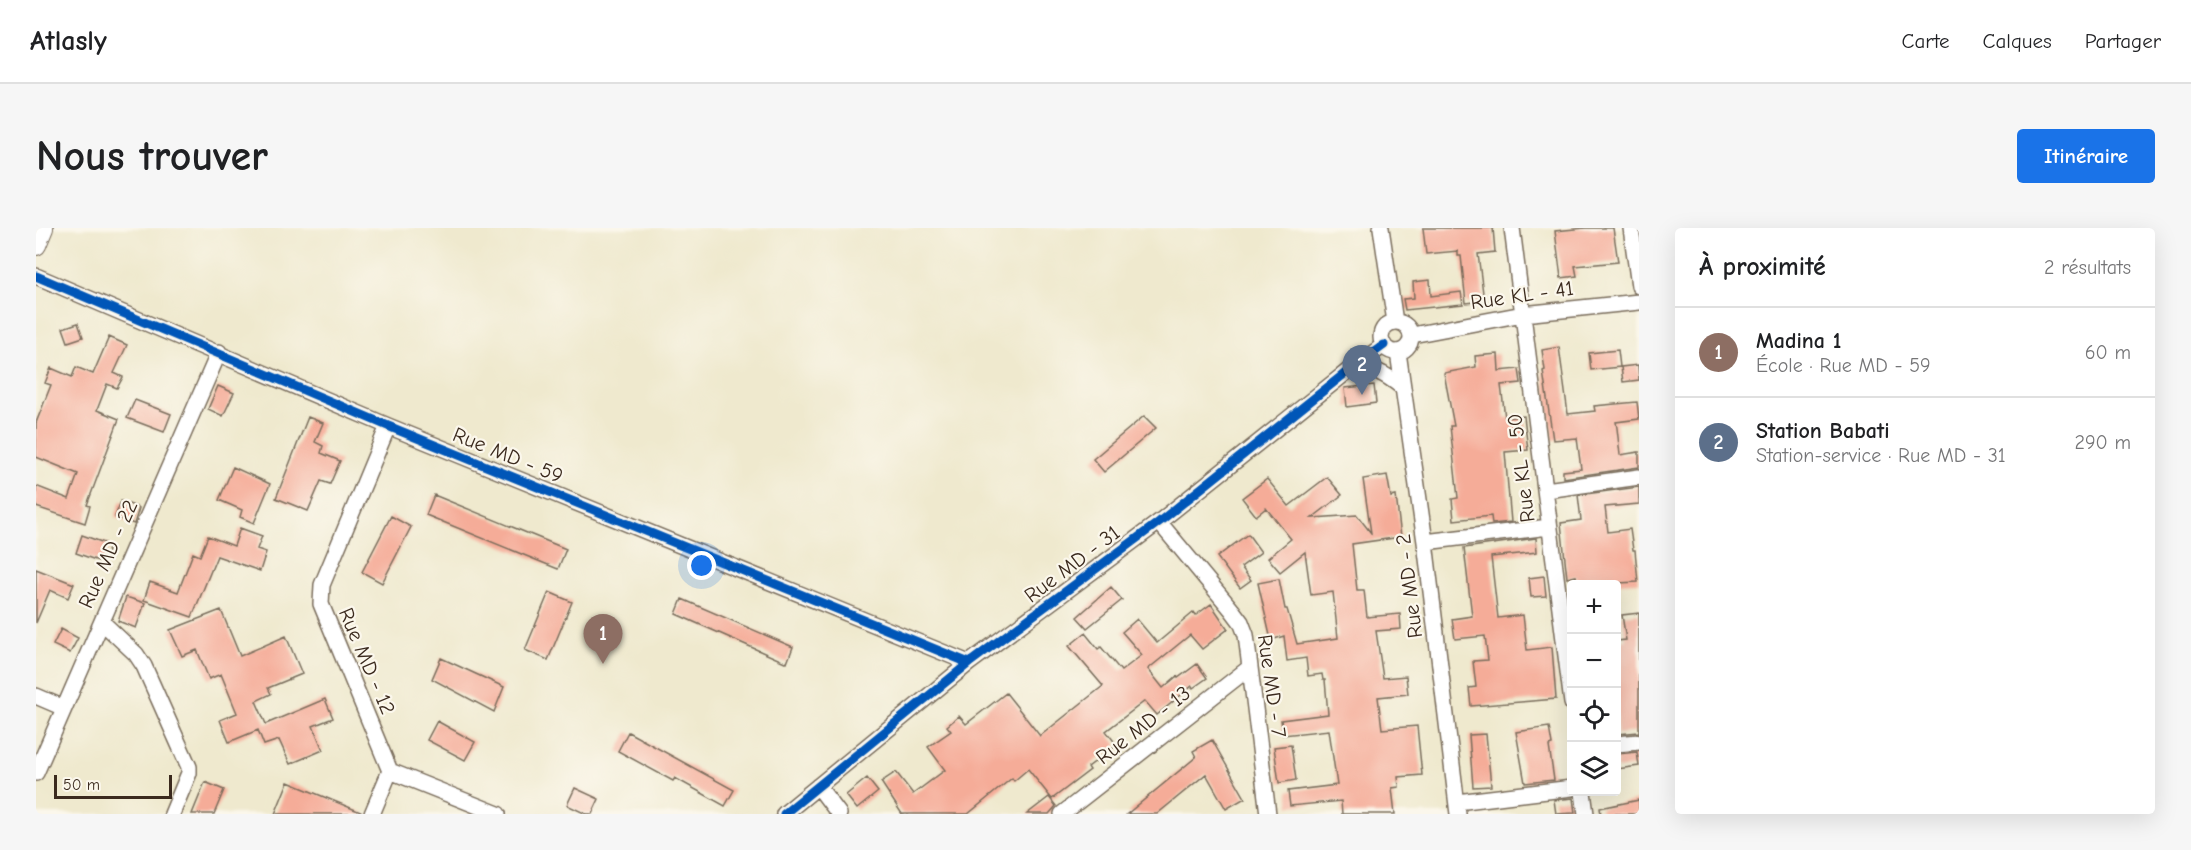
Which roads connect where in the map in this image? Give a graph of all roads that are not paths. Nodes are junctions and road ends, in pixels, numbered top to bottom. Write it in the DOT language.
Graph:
graph roads {
  1 [pos="43,228"];
  2 [pos="1381,228"];
  3 [pos="1512,228"];
  4 [pos="1631,228"];
  5 [pos="36,245"];
  6 [pos="36,276"];
  7 [pos="1639,286"];
  8 [pos="1639,302"];
  9 [pos="1522,314"];
  10 [pos="1395,322"];
  11 [pos="1412,334"];
  12 [pos="1384,345"];
  13 [pos="219,352"];
  14 [pos="1398,352"];
  15 [pos="1348,371"];
  16 [pos="1402,387"];
  17 [pos="388,426"];
  18 [pos="1639,477"];
  19 [pos="1546,490"];
  20 [pos="1159,522"];
  21 [pos="1550,527"];
  22 [pos="1425,542"];
  23 [pos="102,622"];
  24 [pos="969,663"];
  25 [pos="1249,668"];
  26 [pos="1570,688"];
  27 [pos="36,696"];
  28 [pos="64,708"];
  29 [pos="1639,742"];
  30 [pos="1621,744"];
  31 [pos="390,771"];
  32 [pos="36,773"];
  33 [pos="818,786"];
  34 [pos="1567,789"];
  35 [pos="1583,796"];
  36 [pos="1457,808"];
  37 [pos="172,814"];
  38 [pos="372,814"];
  39 [pos="498,814"];
  40 [pos="784,814"];
  41 [pos="840,814"];
  42 [pos="1062,814"];
  43 [pos="1268,814"];
  44 [pos="1586,814"];
  1 -- 5 [label="main road"];
  2 -- 10 [label="street"];
  3 -- 9 [label="street, Rue KL - 50"];
  4 -- 7 [label="street"];
  6 -- 13 [label="street, Rue MD - 59"];
  8 -- 9 [label="street, Rue KL - 41"];
  9 -- 11 [label="street, Rue KL - 41"];
  9 -- 19 [label="street, Rue KL - 50"];
  10 -- 11 [label="street"];
  10 -- 12 [label="street"];
  11 -- 14 [label="street"];
  12 -- 14 [label="street"];
  12 -- 15 [label="street, Rue MD - 31"];
  13 -- 17 [label="street, Rue MD - 59"];
  13 -- 23 [label="street, Rue MD - 22"];
  14 -- 16 [label="street, Rue MD - 2"];
  15 -- 16 [label="street"];
  15 -- 20 [label="street, Rue MD - 31"];
  16 -- 22 [label="street, Rue MD - 2"];
  17 -- 24 [label="street, Rue MD - 59"];
  17 -- 31 [label="street, Rue MD - 12"];
  18 -- 19 [label="street"];
  19 -- 21 [label="street, Rue KL - 50"];
  20 -- 24 [label="street, Rue MD - 31"];
  20 -- 25 [label="street, Rue MD - 7"];
  21 -- 22 [label="street"];
  21 -- 26 [label="street, Rue KL - 50"];
  22 -- 36 [label="street, Rue MD - 2"];
  23 -- 28 [label="street, Rue MD - 22"];
  23 -- 37 [label="street"];
  24 -- 33 [label="street, Rue MD - 31"];
  25 -- 42 [label="street, Rue MD - 13"];
  25 -- 43 [label="street, Rue MD - 7"];
  27 -- 28 [label="street"];
  28 -- 32 [label="street, Rue MD - 22"];
  29 -- 30 [label="street"];
  31 -- 38 [label="street"];
  31 -- 39 [label="street"];
  33 -- 40 [label="street, Rue MD - 31"];
  33 -- 41 [label="street"];
  34 -- 36 [label="street"];
  35 -- 44 [label="street"];
}
